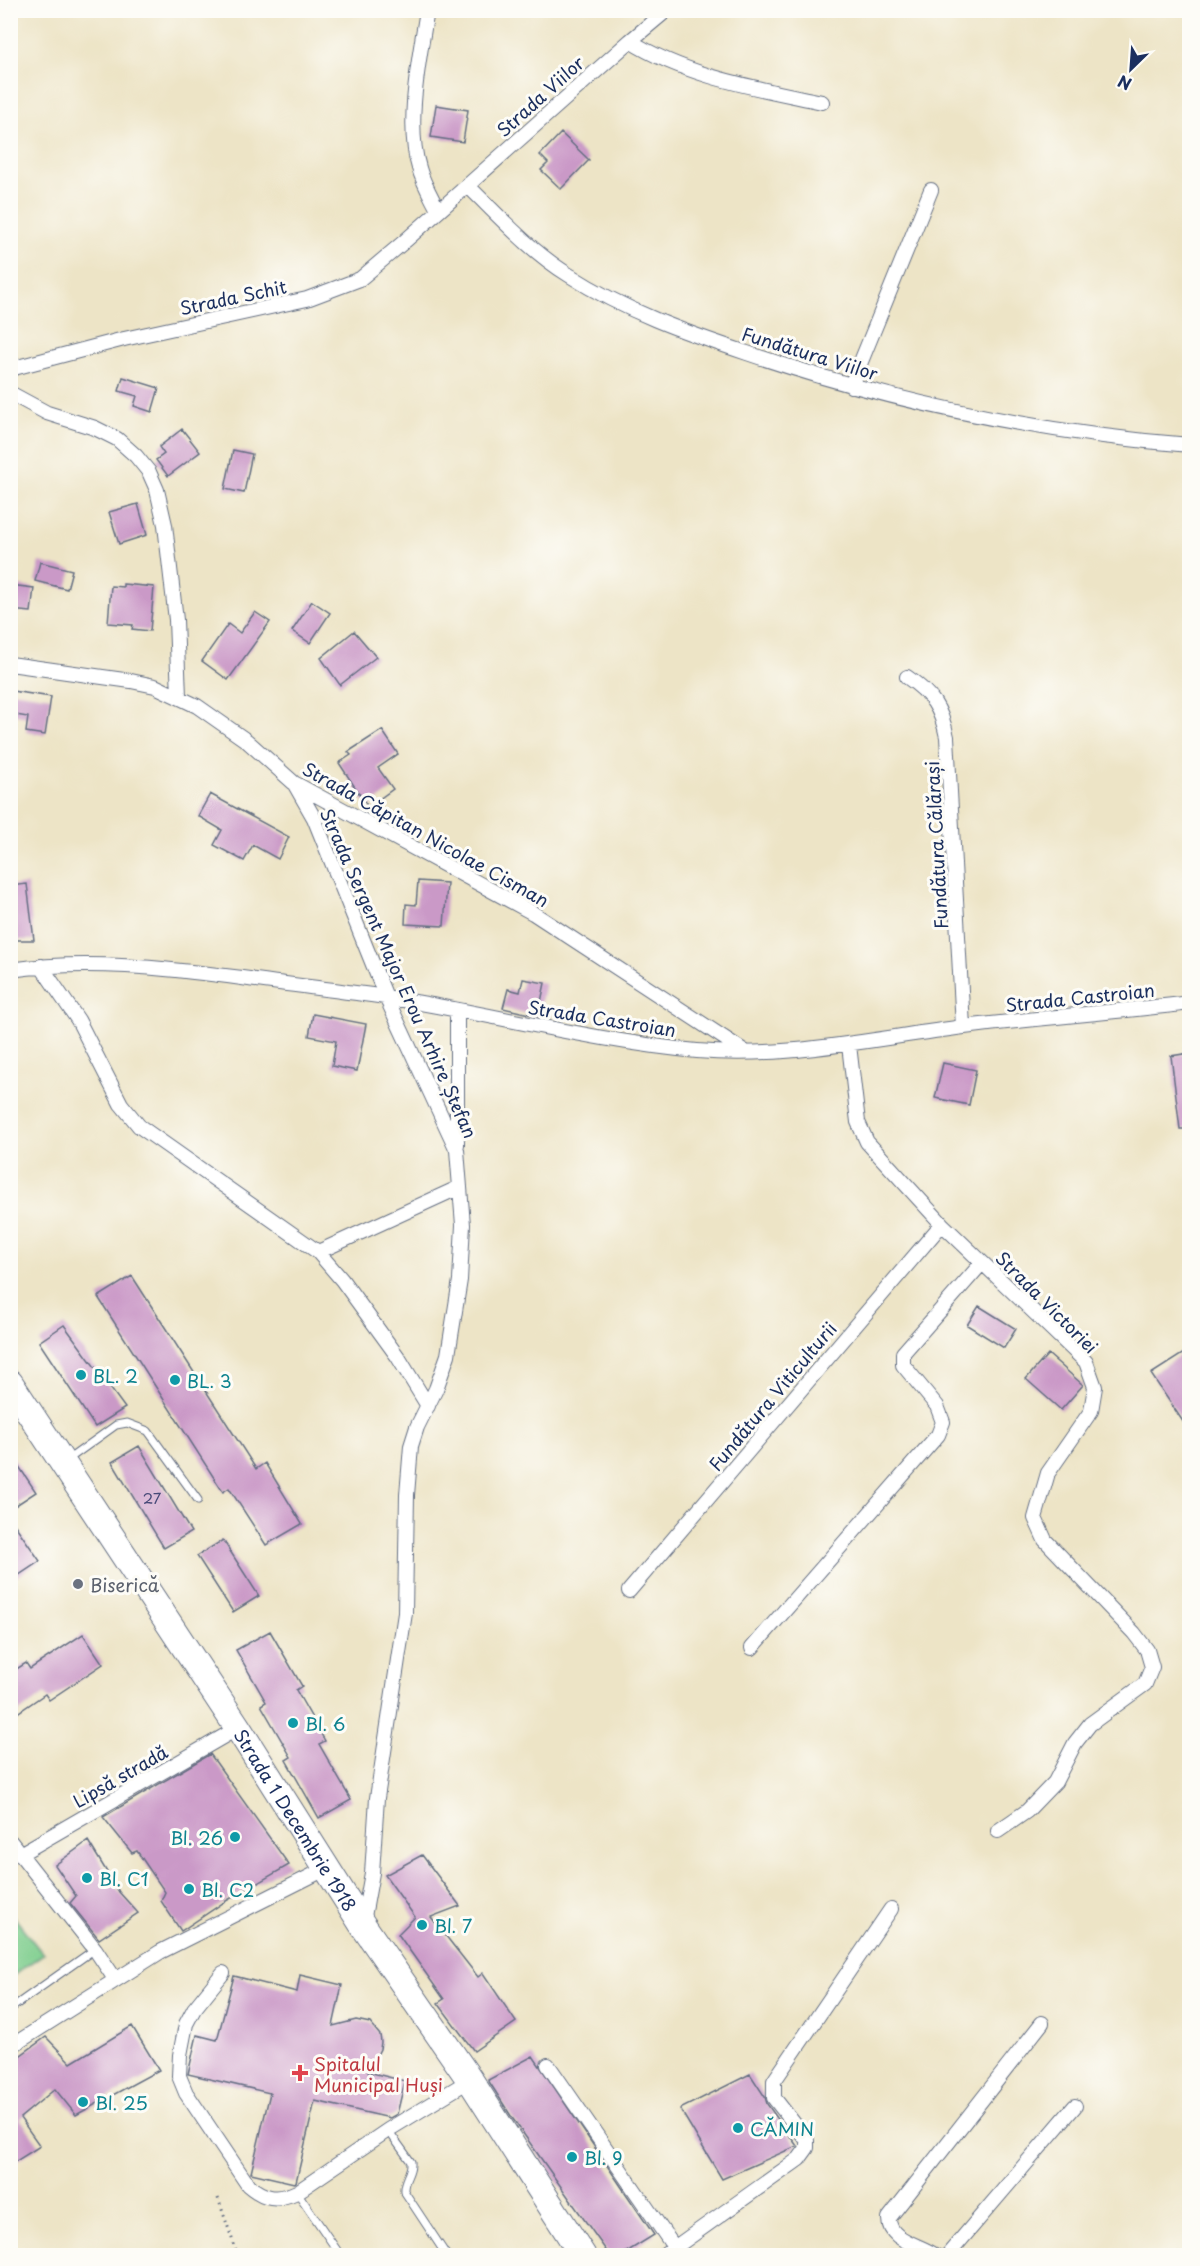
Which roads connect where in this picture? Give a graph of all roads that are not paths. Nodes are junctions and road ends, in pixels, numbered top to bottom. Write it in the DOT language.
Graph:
graph roads {
  1 [pos="427,10"];
  2 [pos="667,10"];
  3 [pos="630,41"];
  4 [pos="822,102"];
  5 [pos="467,185"];
  6 [pos="931,190"];
  7 [pos="438,210"];
  8 [pos="10,369"];
  9 [pos="851,386"];
  10 [pos="10,393"];
  11 [pos="1190,446"];
  12 [pos="10,664"];
  13 [pos="907,677"];
  14 [pos="179,696"];
  15 [pos="294,783"];
  16 [pos="41,966"];
  17 [pos="10,970"];
  18 [pos="386,997"];
  19 [pos="1190,1003"];
  20 [pos="458,1011"];
  21 [pos="963,1027"];
  22 [pos="849,1045"];
  23 [pos="745,1052"];
  24 [pos="457,1150"];
  25 [pos="460,1187"];
  26 [pos="942,1224"];
  27 [pos="318,1252"];
  28 [pos="982,1263"];
  29 [pos="10,1383"];
  30 [pos="428,1406"];
  31 [pos="65,1462"];
  32 [pos="198,1500"];
  33 [pos="629,1591"];
  34 [pos="752,1648"];
  35 [pos="238,1728"];
  36 [pos="998,1831"];
  37 [pos="10,1841"];
  38 [pos="20,1854"];
  39 [pos="327,1868"];
  40 [pos="891,1909"];
  41 [pos="362,1924"];
  42 [pos="95,1950"];
  43 [pos="223,1973"];
  44 [pos="115,1979"];
  45 [pos="10,2009"];
  46 [pos="1042,2023"];
  47 [pos="10,2047"];
  48 [pos="548,2065"];
  49 [pos="470,2080"];
  50 [pos="1075,2106"];
  51 [pos="388,2130"];
  52 [pos="297,2192"];
  53 [pos="668,2252"];
  54 [pos="341,2256"];
  55 [pos="447,2256"];
  56 [pos="583,2256"];
  57 [pos="936,2256"];
  58 [pos="947,2256"];
  1 -- 7 [label="street"];
  2 -- 3 [label="street, Strada Viilor"];
  3 -- 4 [label="street"];
  3 -- 5 [label="street, Strada Viilor"];
  5 -- 7 [label="street, Strada Viilor"];
  5 -- 9 [label="street, Fundătura Viilor"];
  6 -- 9 [label="street"];
  7 -- 8 [label="street, Strada Schit"];
  9 -- 11 [label="street, Fundătura Viilor"];
  10 -- 14 [label="street"];
  12 -- 14 [label="street, Strada Căpitan Nicolae Cisman"];
  13 -- 21 [label="street, Fundătura Călărași"];
  14 -- 15 [label="street, Strada Căpitan Nicolae Cisman"];
  15 -- 18 [label="street, Strada Sergent Major Erou Arhire Ștefan"];
  15 -- 23 [label="street, Strada Căpitan Nicolae Cisman"];
  16 -- 17 [label="street, Strada Castroian"];
  16 -- 18 [label="street, Strada Castroian"];
  16 -- 27 [label="street"];
  18 -- 20 [label="street, Strada Castroian"];
  18 -- 24 [label="street, Strada Sergent Major Erou Arhire Ștefan"];
  19 -- 21 [label="street, Strada Castroian"];
  20 -- 23 [label="street, Strada Castroian"];
  20 -- 24 [label="street"];
  21 -- 22 [label="street, Strada Castroian"];
  22 -- 23 [label="street, Strada Castroian"];
  22 -- 26 [label="street, Strada Victoriei"];
  24 -- 25 [label="street, Strada Sergent Major Erou Arhire Ștefan"];
  25 -- 27 [label="street"];
  25 -- 30 [label="street, Strada Sergent Major Erou Arhire Ștefan"];
  26 -- 28 [label="street, Strada Victoriei"];
  26 -- 33 [label="street, Fundătura Viticulturii"];
  27 -- 30 [label="street"];
  28 -- 34 [label="street"];
  28 -- 36 [label="street, Strada Victoriei"];
  29 -- 31 [label="highway, Strada 1 Decembrie 1918"];
  30 -- 41 [label="street, Strada Sergent Major Erou Arhire Ștefan"];
  31 -- 32 [label="lane"];
  31 -- 35 [label="highway, Strada 1 Decembrie 1918"];
  35 -- 38 [label="street, Lipsă stradă"];
  35 -- 39 [label="highway, Strada 1 Decembrie 1918"];
  37 -- 38 [label="street"];
  38 -- 42 [label="street"];
  39 -- 41 [label="highway, Strada 1 Decembrie 1918"];
  39 -- 44 [label="street"];
  40 -- 53 [label="street"];
  41 -- 49 [label="highway, Strada 1 Decembrie 1918"];
  42 -- 44 [label="street"];
  42 -- 45 [label="lane"];
  43 -- 52 [label="street"];
  44 -- 47 [label="street"];
  46 -- 57 [label="street"];
  48 -- 53 [label="street"];
  49 -- 51 [label="street"];
  49 -- 56 [label="highway, Strada 1 Decembrie 1918"];
  50 -- 58 [label="street"];
  51 -- 52 [label="street"];
  51 -- 55 [label="lane"];
  52 -- 54 [label="lane"];
}
